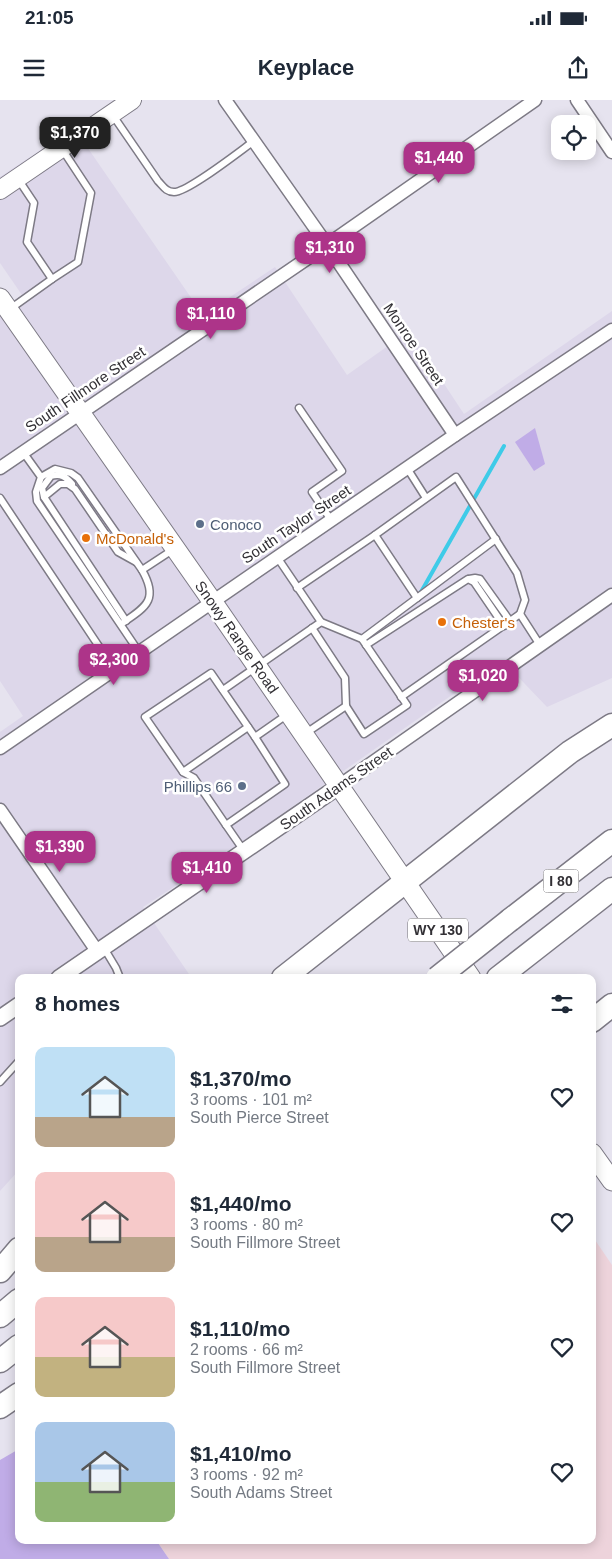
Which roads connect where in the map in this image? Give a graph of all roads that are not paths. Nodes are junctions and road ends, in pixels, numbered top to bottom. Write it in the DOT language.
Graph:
graph roads {
  1 [pos="132,100"];
  2 [pos="225,100"];
  3 [pos="536,100"];
  4 [pos="577,100"];
  5 [pos="112,114"];
  6 [pos="254,141"];
  7 [pos="61,149"];
  8 [pos="612,152"];
  9 [pos="18,178"];
  10 [pos="0,190"];
  11 [pos="327,245"];
  12 [pos="52,280"];
  13 [pos="4,304"];
  14 [pos="612,330"];
  15 [pos="299,408"];
  16 [pos="80,412"];
  17 [pos="455,434"];
  18 [pos="23,452"];
  19 [pos="0,468"];
  20 [pos="406,468"];
  21 [pos="41,477"];
  22 [pos="76,489"];
  23 [pos="44,497"];
  24 [pos="0,498"];
  25 [pos="426,498"];
  26 [pos="331,520"];
  27 [pos="376,535"];
  28 [pos="496,539"];
  29 [pos="175,548"];
  30 [pos="276,557"];
  31 [pos="136,562"];
  32 [pos="142,570"];
  33 [pos="468,580"];
  34 [pos="297,588"];
  35 [pos="612,595"];
  36 [pos="417,598"];
  37 [pos="212,601"];
  38 [pos="520,614"];
  39 [pos="510,621"];
  40 [pos="320,622"];
  41 [pos="123,623"];
  42 [pos="504,626"];
  43 [pos="312,628"];
  44 [pos="364,642"];
  45 [pos="540,645"];
  46 [pos="138,652"];
  47 [pos="257,667"];
  48 [pos="114,669"];
  49 [pos="223,690"];
  50 [pos="401,697"];
  51 [pos="346,706"];
  52 [pos="290,714"];
  53 [pos="612,725"];
  54 [pos="248,727"];
  55 [pos="304,735"];
  56 [pos="255,737"];
  57 [pos="0,748"];
  58 [pos="183,772"];
  59 [pos="339,786"];
  60 [pos="0,810"];
  61 [pos="226,825"];
  62 [pos="612,841"];
  63 [pos="244,851"];
  64 [pos="406,882"];
  65 [pos="612,889"];
  66 [pos="100,949"];
  67 [pos="65,974"];
  68 [pos="118,974"];
  69 [pos="288,974"];
  70 [pos="442,974"];
  71 [pos="468,974"];
  72 [pos="503,974"];
  73 [pos="612,1005"];
  74 [pos="15,1008"];
  75 [pos="0,1018"];
  76 [pos="596,1018"];
  77 [pos="15,1065"];
  78 [pos="0,1082"];
  79 [pos="596,1159"];
  80 [pos="612,1181"];
  81 [pos="15,1254"];
  82 [pos="0,1271"];
  83 [pos="15,1303"];
  84 [pos="0,1316"];
  85 [pos="15,1349"];
  86 [pos="0,1361"];
  87 [pos="15,1397"];
  88 [pos="0,1407"];
  1 -- 5 [label="main road"];
  2 -- 6 [label="street, Monroe Street"];
  3 -- 11 [label="street, South Fillmore Street"];
  4 -- 8 [label="street"];
  5 -- 6 [label="lane"];
  5 -- 7 [label="main road"];
  6 -- 11 [label="street, Monroe Street"];
  7 -- 9 [label="main road"];
  7 -- 12 [label="lane"];
  9 -- 10 [label="main road"];
  9 -- 12 [label="lane"];
  11 -- 16 [label="street, South Fillmore Street"];
  11 -- 17 [label="street, Monroe Street"];
  12 -- 13 [label="lane"];
  13 -- 16 [label="main road, Snowy Range Road / WY 130"];
  14 -- 17 [label="street, South Taylor Street"];
  15 -- 26 [label="lane"];
  16 -- 18 [label="street, South Fillmore Street"];
  16 -- 29 [label="main road, Snowy Range Road / WY 130"];
  17 -- 20 [label="street, South Taylor Street"];
  18 -- 19 [label="street, South Fillmore Street"];
  18 -- 21 [label="lane"];
  20 -- 25 [label="lane"];
  20 -- 26 [label="street, South Taylor Street"];
  21 -- 31 [label="lane"];
  21 -- 41 [label="lane"];
  22 -- 23 [label="lane"];
  22 -- 23 [label="lane"];
  22 -- 31 [label="lane"];
  23 -- 41 [label="lane"];
  24 -- 48 [label="lane"];
  25 -- 27 [label="lane"];
  25 -- 28 [label="lane"];
  26 -- 30 [label="street, South Taylor Street"];
  27 -- 34 [label="lane"];
  27 -- 36 [label="lane"];
  28 -- 36 [label="lane"];
  28 -- 38 [label="lane"];
  29 -- 32 [label="lane"];
  29 -- 37 [label="main road, Snowy Range Road / WY 130"];
  30 -- 34 [label="lane"];
  30 -- 37 [label="street, South Taylor Street"];
  31 -- 32 [label="lane"];
  32 -- 41 [label="lane"];
  33 -- 39 [label="lane"];
  33 -- 42 [label="lane"];
  33 -- 44 [label="lane"];
  34 -- 40 [label="lane"];
  35 -- 45 [label="street, South Adams Street"];
  36 -- 44 [label="lane"];
  37 -- 46 [label="street, South Taylor Street"];
  37 -- 47 [label="main road, Snowy Range Road / WY 130"];
  38 -- 39 [label="lane"];
  38 -- 45 [label="lane"];
  39 -- 42 [label="lane"];
  40 -- 43 [label="lane"];
  40 -- 44 [label="lane"];
  41 -- 46 [label="lane"];
  42 -- 50 [label="lane"];
  43 -- 47 [label="lane"];
  43 -- 51 [label="lane"];
  44 -- 50 [label="lane"];
  45 -- 59 [label="street, South Adams Street"];
  46 -- 48 [label="street, South Taylor Street"];
  47 -- 49 [label="lane"];
  47 -- 52 [label="main road, Snowy Range Road / WY 130"];
  48 -- 57 [label="street, South Taylor Street"];
  49 -- 54 [label="lane"];
  49 -- 58 [label="lane"];
  50 -- 51 [label="lane"];
  51 -- 55 [label="lane"];
  52 -- 55 [label="main road, Snowy Range Road / WY 130"];
  52 -- 56 [label="lane"];
  53 -- 64 [label="highway"];
  54 -- 56 [label="lane"];
  54 -- 58 [label="lane"];
  55 -- 59 [label="main road, Snowy Range Road / WY 130"];
  56 -- 61 [label="lane"];
  58 -- 61 [label="lane"];
  59 -- 63 [label="street, South Adams Street"];
  59 -- 64 [label="main road, Snowy Range Road / WY 130"];
  60 -- 66 [label="street"];
  61 -- 63 [label="lane"];
  62 -- 70 [label="highway, I 80, bridge"];
  63 -- 66 [label="street, South Adams Street"];
  64 -- 69 [label="highway"];
  64 -- 71 [label="main road, Snowy Range Road / WY 130"];
  65 -- 72 [label="highway, I 80"];
  66 -- 67 [label="street, South Adams Street"];
  66 -- 68 [label="lane"];
  73 -- 76 [label="highway"];
  74 -- 75 [label="street"];
  77 -- 78 [label="lane"];
  79 -- 80 [label="main road"];
  81 -- 82 [label="highway"];
  83 -- 84 [label="highway"];
  85 -- 86 [label="highway"];
  87 -- 88 [label="highway"];
}
